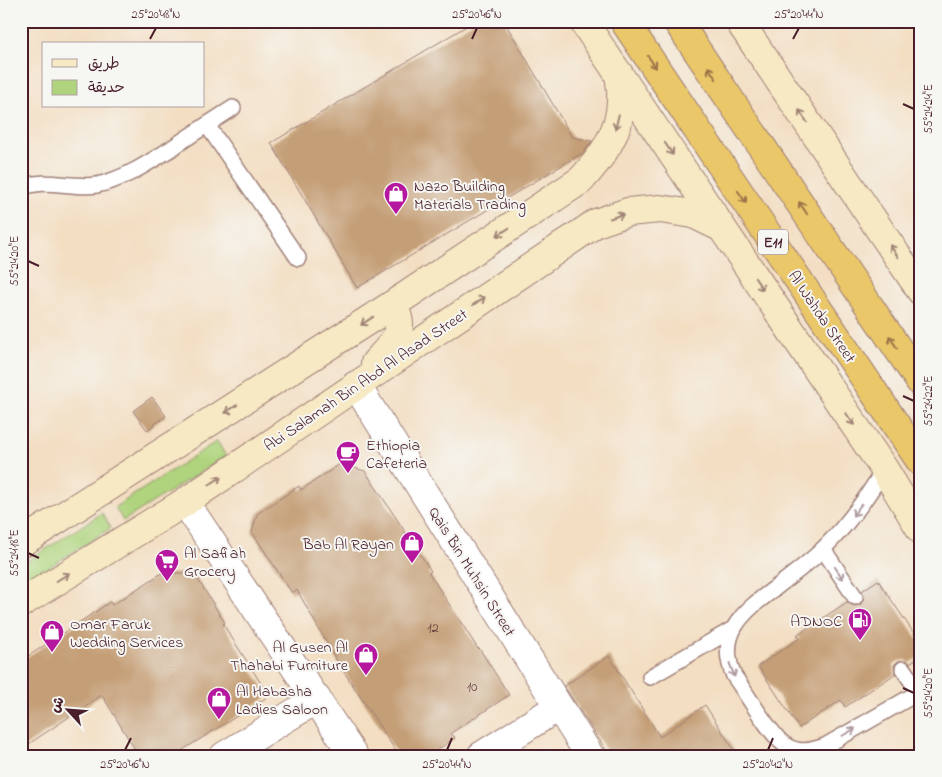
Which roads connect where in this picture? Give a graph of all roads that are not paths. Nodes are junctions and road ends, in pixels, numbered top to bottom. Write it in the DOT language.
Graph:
graph roads {
  1 [pos="583,21"];
  2 [pos="624,21"];
  3 [pos="677,21"];
  4 [pos="739,21"];
  5 [pos="619,74"];
  6 [pos="233,108"];
  7 [pos="207,125"];
  8 [pos="21,188"];
  9 [pos="722,228"];
  10 [pos="298,258"];
  11 [pos="921,291"];
  12 [pos="392,305"];
  13 [pos="921,383"];
  14 [pos="356,385"];
  15 [pos="921,462"];
  16 [pos="884,469"];
  17 [pos="185,502"];
  18 [pos="921,530"];
  19 [pos="21,544"];
  20 [pos="823,549"];
  21 [pos="855,597"];
  22 [pos="21,603"];
  23 [pos="733,629"];
  24 [pos="903,668"];
  25 [pos="650,677"];
  26 [pos="920,692"];
  27 [pos="317,699"];
  28 [pos="558,707"];
  29 [pos="224,756"];
  30 [pos="354,756"];
  31 [pos="481,756"];
  32 [pos="590,756"];
  1 -- 5 [label="street"];
  2 -- 15 [label="highway, Al Wahda Street / E11, one-way"];
  13 -- 3 [label="highway, E11, one-way"];
  11 -- 4 [label="street, one-way"];
  5 -- 9 [label="street, one-way"];
  5 -- 12 [label="street, one-way"];
  6 -- 7 [label="lane"];
  7 -- 8 [label="lane"];
  7 -- 10 [label="lane"];
  14 -- 9 [label="street, Abi Salamah Bin Abd Al Asad Street, one-way"];
  9 -- 16 [label="street, one-way"];
  12 -- 14 [label="street"];
  12 -- 19 [label="street, one-way"];
  17 -- 14 [label="street, Abi Salamah Bin Abd Al Asad Street, one-way"];
  14 -- 28 [label="street, Qais Bin Muhsin Street"];
  16 -- 18 [label="street"];
  16 -- 20 [label="lane, one-way"];
  22 -- 17 [label="street, Abi Salamah Bin Abd Al Asad Street, one-way"];
  17 -- 27 [label="street"];
  20 -- 21 [label="lane, one-way"];
  20 -- 23 [label="lane"];
  23 -- 25 [label="lane"];
  23 -- 26 [label="lane, one-way"];
  24 -- 26 [label="lane"];
  27 -- 29 [label="street"];
  27 -- 30 [label="street"];
  28 -- 31 [label="street"];
  28 -- 32 [label="street, Qais Bin Muhsin Street"];
}
